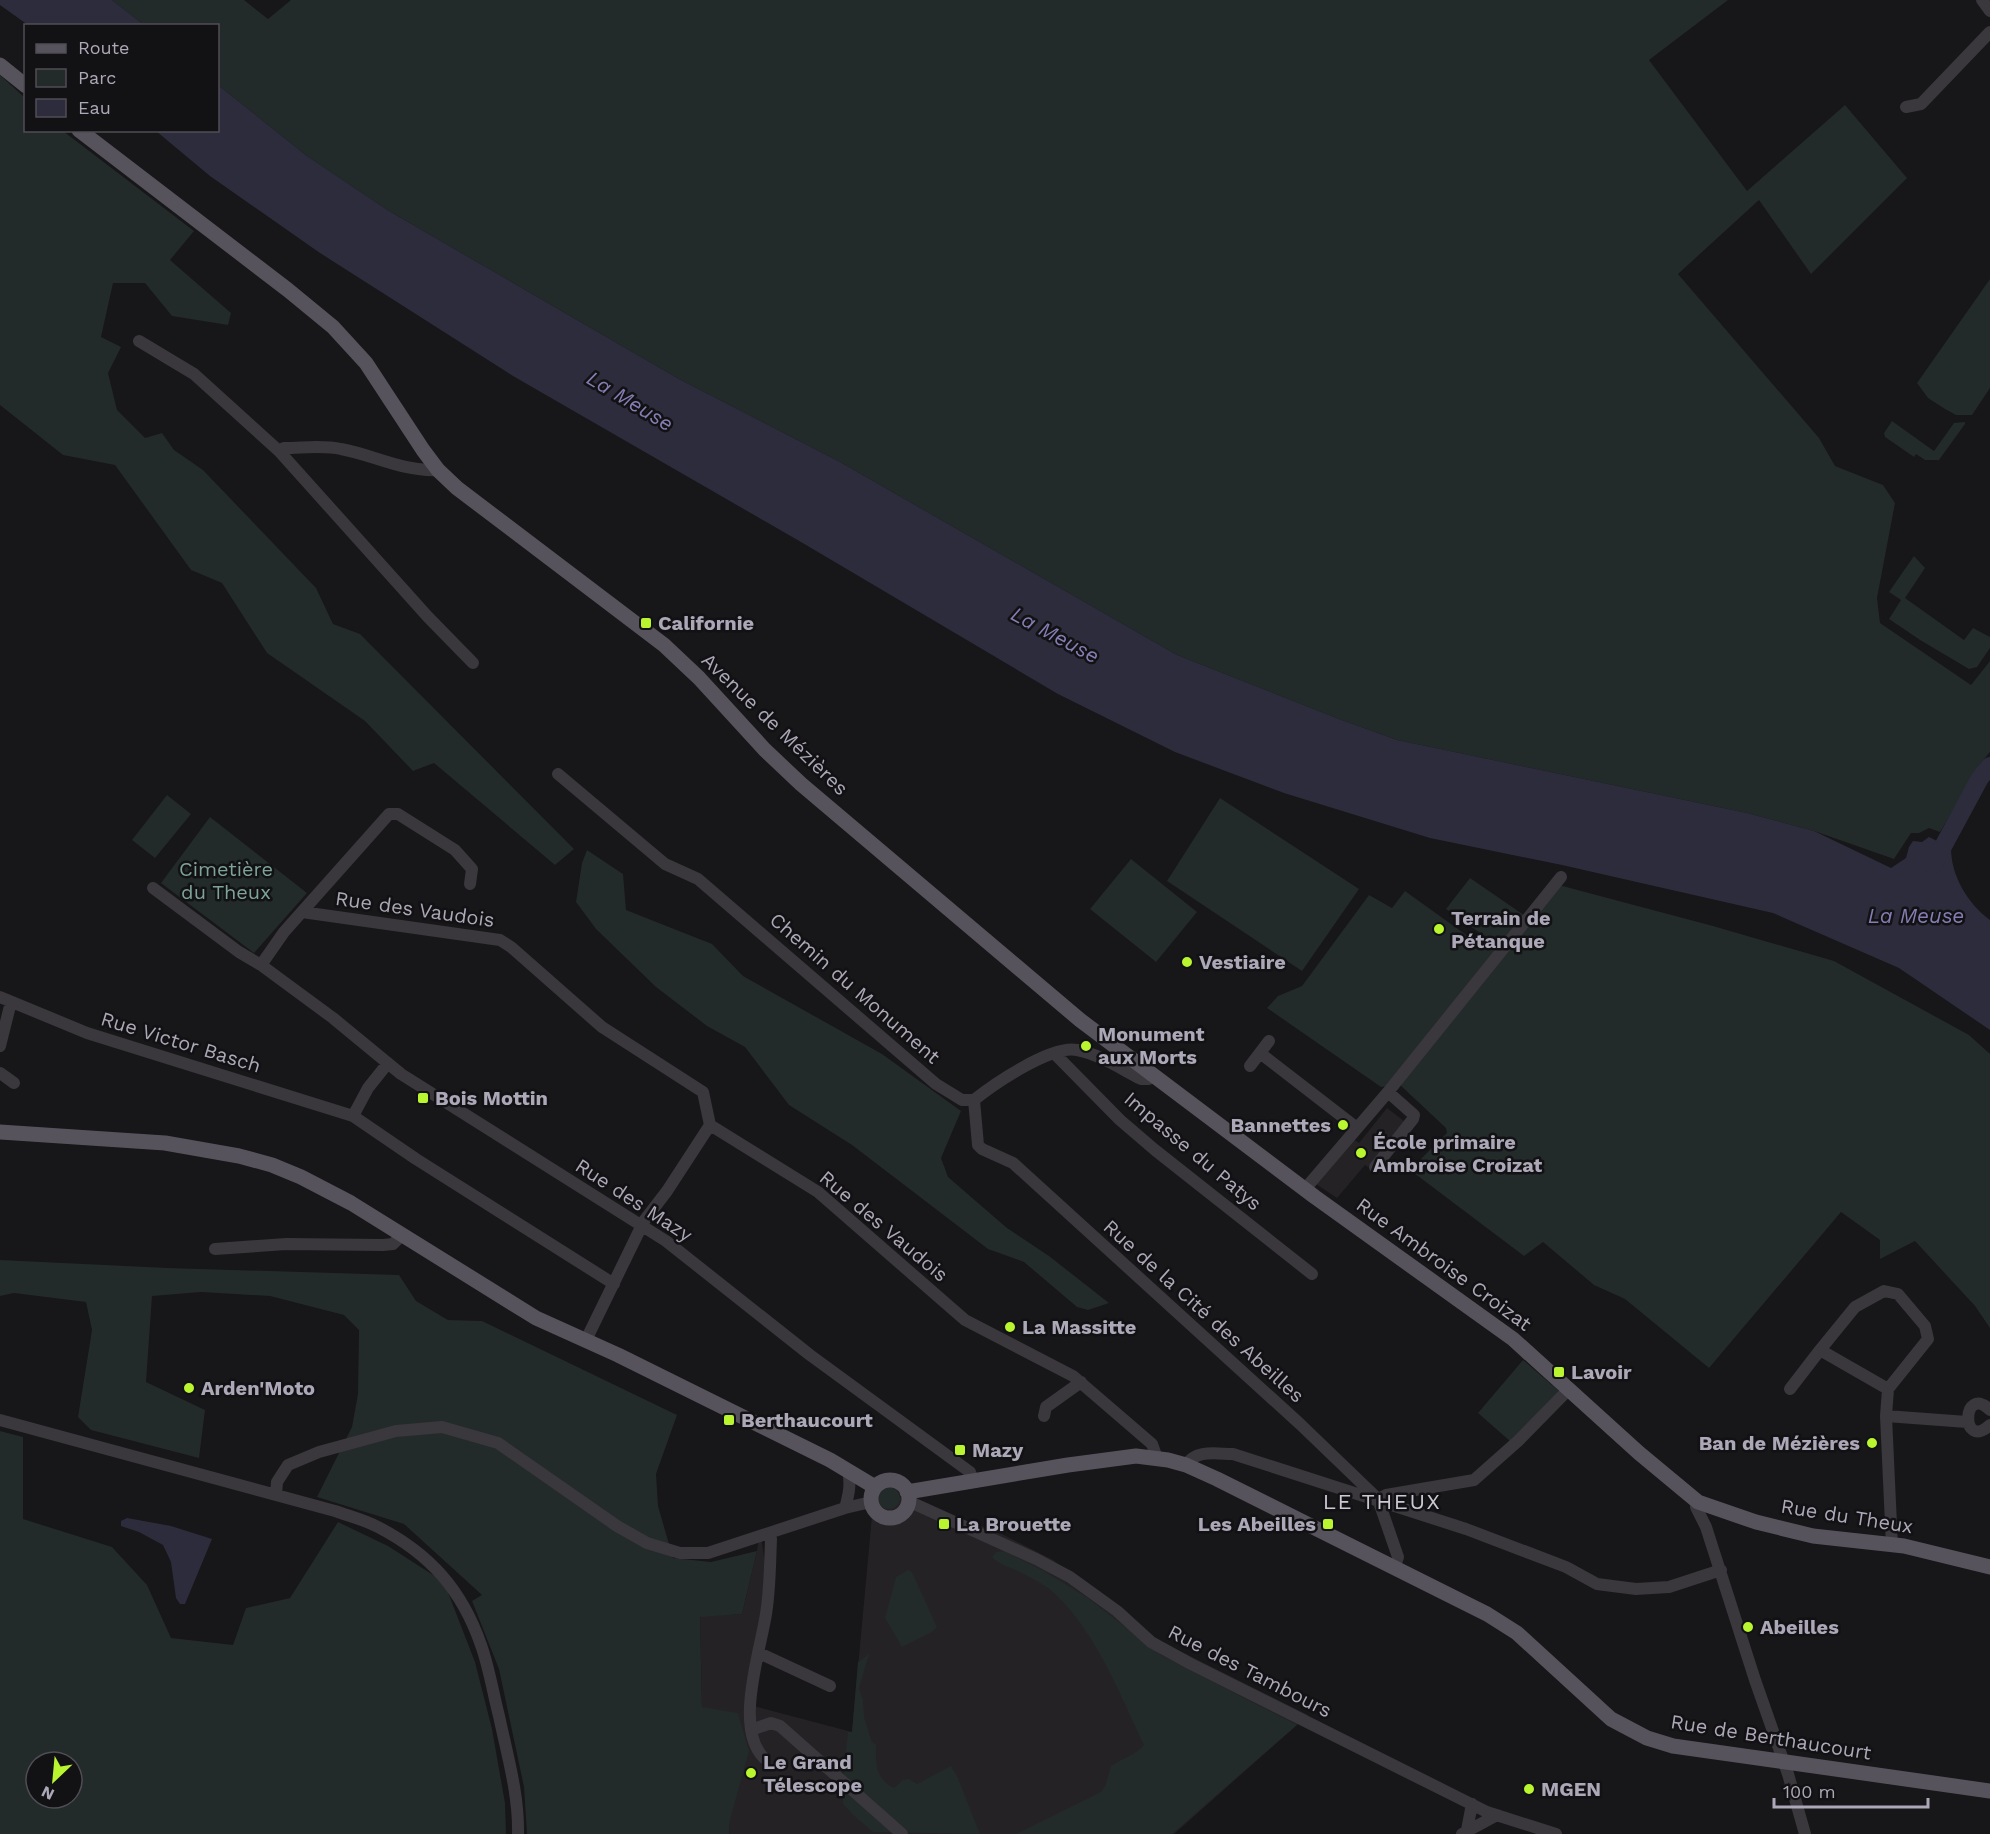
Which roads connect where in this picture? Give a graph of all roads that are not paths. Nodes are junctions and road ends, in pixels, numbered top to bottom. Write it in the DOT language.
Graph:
graph roads {
  1 [pos="1982,0"];
  2 [pos="1990,11"];
  3 [pos="1990,33"];
  4 [pos="0,65"];
  5 [pos="24,84"];
  6 [pos="1906,107"];
  7 [pos="81,132"];
  8 [pos="139,341"];
  9 [pos="279,451"];
  10 [pos="438,470"];
  11 [pos="472,663"];
  12 [pos="558,774"];
  13 [pos="1561,877"];
  14 [pos="470,884"];
  15 [pos="153,888"];
  16 [pos="302,912"];
  17 [pos="261,965"];
  18 [pos="6,1000"];
  19 [pos="1269,1041"];
  20 [pos="0,1046"];
  21 [pos="1054,1053"];
  22 [pos="1260,1053"];
  23 [pos="388,1063"];
  24 [pos="1250,1066"];
  25 [pos="0,1073"];
  26 [pos="1152,1075"];
  27 [pos="14,1083"];
  28 [pos="1388,1092"];
  29 [pos="974,1100"];
  30 [pos="353,1116"];
  31 [pos="710,1125"];
  32 [pos="1356,1128"];
  33 [pos="0,1132"];
  34 [pos="1374,1167"];
  35 [pos="1305,1189"];
  36 [pos="643,1226"];
  37 [pos="402,1235"];
  38 [pos="215,1249"];
  39 [pos="1312,1274"];
  40 [pos="614,1284"];
  41 [pos="586,1340"];
  42 [pos="1820,1350"];
  43 [pos="1081,1382"];
  44 [pos="1790,1389"];
  45 [pos="1888,1389"];
  46 [pos="1568,1390"];
  47 [pos="1990,1410"];
  48 [pos="1044,1416"];
  49 [pos="1886,1416"];
  50 [pos="0,1420"];
  51 [pos="1967,1422"];
  52 [pos="1990,1425"];
  53 [pos="1157,1458"];
  54 [pos="1186,1465"];
  55 [pos="848,1470"];
  56 [pos="973,1480"];
  57 [pos="873,1494"];
  58 [pos="276,1495"];
  59 [pos="908,1496"];
  60 [pos="1378,1499"];
  61 [pos="1698,1502"];
  62 [pos="845,1508"];
  63 [pos="770,1533"];
  64 [pos="1892,1545"];
  65 [pos="1395,1566"];
  66 [pos="1990,1567"];
  67 [pos="1721,1570"];
  68 [pos="759,1653"];
  69 [pos="830,1686"];
  70 [pos="751,1730"];
  71 [pos="764,1758"];
  72 [pos="1783,1761"];
  73 [pos="1990,1791"];
  74 [pos="1472,1804"];
  75 [pos="1497,1815"];
  76 [pos="1464,1832"];
  77 [pos="518,1834"];
  78 [pos="902,1834"];
  79 [pos="1556,1834"];
  80 [pos="1805,1834"];
  1 -- 2 [label="street"];
  3 -- 6 [label="street"];
  4 -- 5 [label="main road"];
  7 -- 10 [label="main road, Avenue de Mézières"];
  8 -- 9 [label="street"];
  9 -- 10 [label="street"];
  9 -- 11 [label="street"];
  10 -- 26 [label="main road, Avenue de Mézières"];
  12 -- 29 [label="street, Chemin du Monument"];
  13 -- 28 [label="street"];
  14 -- 16 [label="street"];
  15 -- 17 [label="street, Rue des Mazy"];
  16 -- 17 [label="street"];
  16 -- 31 [label="street, Rue des Vaudois"];
  17 -- 23 [label="street, Rue des Mazy"];
  18 -- 20 [label="street"];
  18 -- 30 [label="street, Rue Victor Basch"];
  19 -- 22 [label="street"];
  21 -- 26 [label="street"];
  21 -- 29 [label="street"];
  21 -- 39 [label="street, Impasse du Patys"];
  22 -- 24 [label="street"];
  22 -- 32 [label="street"];
  23 -- 30 [label="street"];
  23 -- 36 [label="street, Rue des Mazy"];
  25 -- 27 [label="street"];
  26 -- 35 [label="main road, Rue Ambroise Croizat"];
  28 -- 32 [label="street"];
  28 -- 34 [label="street"];
  29 -- 60 [label="street, Rue de la Cité des Abeilles"];
  30 -- 40 [label="street, Rue Victor Basch"];
  31 -- 36 [label="street"];
  31 -- 43 [label="street, Rue des Vaudois"];
  32 -- 35 [label="street"];
  33 -- 37 [label="main road"];
  35 -- 46 [label="main road, Rue Ambroise Croizat"];
  36 -- 40 [label="street"];
  36 -- 56 [label="street, Rue des Mazy"];
  37 -- 38 [label="street"];
  37 -- 41 [label="main road"];
  40 -- 41 [label="street"];
  41 -- 55 [label="main road"];
  42 -- 44 [label="street"];
  42 -- 45 [label="street"];
  42 -- 45 [label="street"];
  43 -- 48 [label="street"];
  43 -- 53 [label="street, Rue des Vaudois"];
  45 -- 49 [label="street"];
  46 -- 60 [label="street"];
  46 -- 61 [label="main road, Rue Ambroise Croizat"];
  47 -- 51 [label="street"];
  49 -- 51 [label="street"];
  49 -- 64 [label="street"];
  50 -- 58 [label="street"];
  51 -- 52 [label="street"];
  53 -- 54 [label="main road, Rue de Berthaucourt"];
  53 -- 56 [label="main road, Rue de Berthaucourt"];
  54 -- 60 [label="street"];
  54 -- 65 [label="main road, Rue de Berthaucourt"];
  55 -- 57 [label="main road"];
  55 -- 62 [label="street"];
  56 -- 59 [label="main road, Rue de Berthaucourt"];
  57 -- 59 [label="main road"];
  57 -- 59 [label="main road"];
  57 -- 62 [label="street"];
  58 -- 63 [label="street"];
  58 -- 77 [label="street"];
  59 -- 74 [label="street, Rue des Tambours"];
  60 -- 65 [label="street, Rue de la Cité des Abeilles"];
  60 -- 67 [label="street"];
  61 -- 64 [label="main road, Rue du Theux"];
  61 -- 67 [label="street"];
  62 -- 63 [label="street"];
  63 -- 68 [label="street"];
  64 -- 66 [label="main road, Rue du Theux"];
  65 -- 72 [label="main road, Rue de Berthaucourt"];
  67 -- 72 [label="street"];
  68 -- 69 [label="street"];
  68 -- 70 [label="street"];
  70 -- 71 [label="street"];
  70 -- 78 [label="street"];
  72 -- 73 [label="main road, Rue de Berthaucourt"];
  72 -- 80 [label="street"];
  74 -- 75 [label="street, Rue des Tambours"];
  74 -- 76 [label="street"];
  75 -- 76 [label="street"];
  75 -- 79 [label="street, Rue des Tambours"];
}
